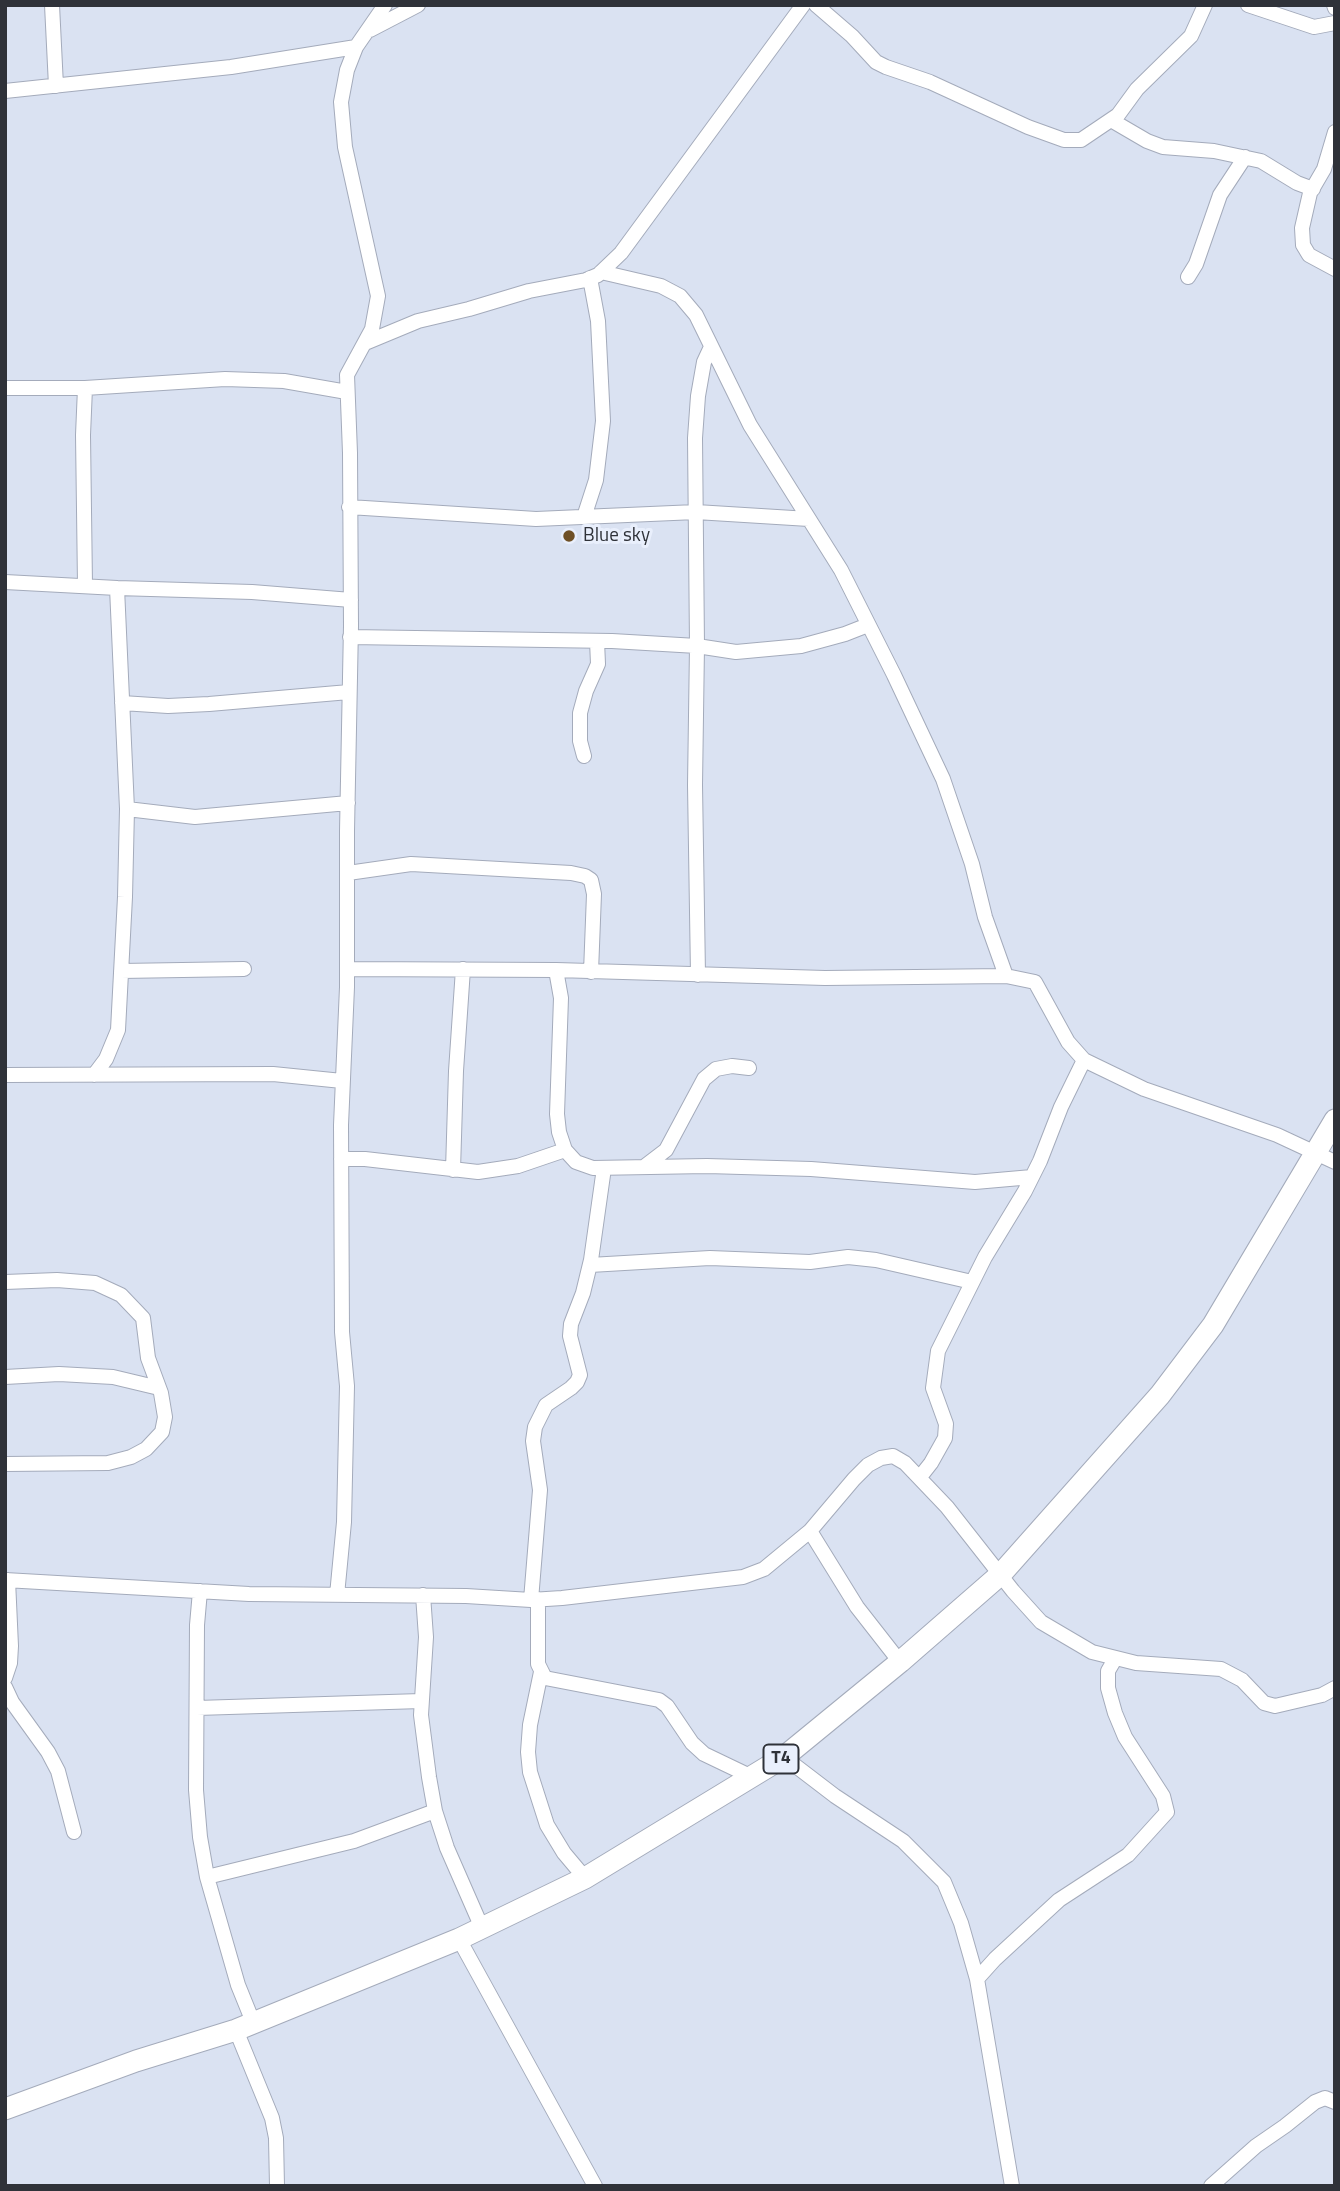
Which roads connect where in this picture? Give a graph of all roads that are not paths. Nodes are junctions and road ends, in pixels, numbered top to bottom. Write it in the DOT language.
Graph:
graph roads {
  1 [pos="51,5"];
  2 [pos="385,5"];
  3 [pos="418,5"];
  4 [pos="803,5"];
  5 [pos="816,5"];
  6 [pos="1205,5"];
  7 [pos="1248,5"];
  8 [pos="1335,23"];
  9 [pos="367,31"];
  10 [pos="356,47"];
  11 [pos="56,86"];
  12 [pos="5,91"];
  13 [pos="1111,120"];
  14 [pos="1335,132"];
  15 [pos="1245,157"];
  16 [pos="1313,189"];
  17 [pos="1335,269"];
  18 [pos="596,275"];
  19 [pos="1188,276"];
  20 [pos="364,344"];
  21 [pos="711,347"];
  22 [pos="5,388"];
  23 [pos="85,388"];
  24 [pos="347,392"];
  25 [pos="349,507"];
  26 [pos="696,512"];
  27 [pos="584,517"];
  28 [pos="809,519"];
  29 [pos="5,582"];
  30 [pos="85,585"];
  31 [pos="117,588"];
  32 [pos="351,600"];
  33 [pos="868,625"];
  34 [pos="350,637"];
  35 [pos="597,641"];
  36 [pos="697,646"];
  37 [pos="349,692"];
  38 [pos="122,704"];
  39 [pos="584,756"];
  40 [pos="348,803"];
  41 [pos="127,809"];
  42 [pos="348,873"];
  43 [pos="244,969"];
  44 [pos="347,969"];
  45 [pos="463,969"];
  46 [pos="556,970"];
  47 [pos="121,971"];
  48 [pos="591,972"];
  49 [pos="698,975"];
  50 [pos="1006,976"];
  51 [pos="1084,1060"];
  52 [pos="749,1068"];
  53 [pos="5,1074"];
  54 [pos="94,1075"];
  55 [pos="342,1081"];
  56 [pos="1335,1120"];
  57 [pos="565,1150"];
  58 [pos="1325,1158"];
  59 [pos="341,1159"];
  60 [pos="645,1166"];
  61 [pos="604,1168"];
  62 [pos="453,1170"];
  63 [pos="1032,1177"];
  64 [pos="590,1265"];
  65 [pos="5,1282"];
  66 [pos="972,1282"];
  67 [pos="5,1377"];
  68 [pos="159,1388"];
  69 [pos="5,1464"];
  70 [pos="920,1477"];
  71 [pos="810,1531"];
  72 [pos="1000,1574"];
  73 [pos="7,1580"];
  74 [pos="201,1591"];
  75 [pos="337,1595"];
  76 [pos="423,1595"];
  77 [pos="535,1600"];
  78 [pos="1115,1659"];
  79 [pos="900,1662"];
  80 [pos="541,1672"];
  81 [pos="5,1678"];
  82 [pos="5,1687"];
  83 [pos="1334,1691"];
  84 [pos="421,1701"];
  85 [pos="197,1708"];
  86 [pos="784,1757"];
  87 [pos="752,1777"];
  88 [pos="435,1811"];
  89 [pos="74,1832"];
  90 [pos="207,1877"];
  91 [pos="585,1878"];
  92 [pos="482,1928"];
  93 [pos="459,1939"];
  94 [pos="976,1979"];
  95 [pos="244,2026"];
  96 [pos="1333,2098"];
  97 [pos="5,2109"];
  98 [pos="277,2186"];
  99 [pos="595,2186"];
  100 [pos="1012,2186"];
  101 [pos="1211,2186"];
  1 -- 11 [label="street"];
  2 -- 9 [label="street"];
  3 -- 9 [label="street"];
  4 -- 18 [label="street"];
  5 -- 13 [label="street"];
  6 -- 13 [label="street"];
  7 -- 8 [label="street"];
  9 -- 10 [label="street"];
  10 -- 11 [label="street"];
  10 -- 20 [label="street"];
  11 -- 12 [label="street"];
  13 -- 15 [label="street"];
  14 -- 16 [label="street"];
  15 -- 16 [label="street"];
  15 -- 19 [label="street"];
  16 -- 17 [label="street"];
  18 -- 20 [label="street"];
  18 -- 21 [label="street"];
  18 -- 27 [label="street"];
  20 -- 24 [label="street"];
  21 -- 26 [label="street"];
  21 -- 28 [label="street"];
  22 -- 23 [label="street"];
  23 -- 24 [label="street"];
  23 -- 30 [label="street"];
  24 -- 25 [label="street"];
  25 -- 27 [label="street"];
  25 -- 32 [label="street"];
  26 -- 27 [label="street"];
  26 -- 28 [label="street"];
  26 -- 36 [label="street"];
  28 -- 33 [label="street"];
  29 -- 30 [label="street"];
  30 -- 31 [label="street"];
  31 -- 32 [label="street"];
  31 -- 38 [label="street"];
  32 -- 34 [label="street"];
  33 -- 36 [label="street"];
  33 -- 50 [label="street"];
  34 -- 35 [label="street"];
  34 -- 37 [label="street"];
  35 -- 36 [label="street"];
  35 -- 39 [label="street"];
  36 -- 49 [label="street"];
  37 -- 38 [label="street"];
  37 -- 40 [label="street"];
  38 -- 41 [label="street"];
  40 -- 41 [label="street"];
  40 -- 42 [label="street"];
  41 -- 47 [label="street"];
  42 -- 44 [label="street"];
  42 -- 48 [label="street"];
  43 -- 47 [label="street"];
  44 -- 45 [label="street"];
  44 -- 55 [label="street"];
  45 -- 46 [label="street"];
  45 -- 62 [label="street"];
  46 -- 48 [label="street"];
  46 -- 57 [label="street"];
  47 -- 54 [label="street"];
  48 -- 49 [label="street"];
  49 -- 50 [label="street"];
  50 -- 51 [label="street"];
  51 -- 58 [label="street"];
  51 -- 63 [label="street"];
  52 -- 60 [label="street"];
  53 -- 54 [label="street"];
  54 -- 55 [label="street"];
  55 -- 59 [label="street"];
  56 -- 58 [label="highway, T4"];
  57 -- 61 [label="street"];
  57 -- 62 [label="street"];
  58 -- 72 [label="highway, T4"];
  59 -- 62 [label="street"];
  59 -- 75 [label="street"];
  60 -- 61 [label="street"];
  60 -- 63 [label="street"];
  61 -- 64 [label="street"];
  63 -- 66 [label="street"];
  64 -- 66 [label="street"];
  64 -- 77 [label="street"];
  65 -- 68 [label="street"];
  66 -- 70 [label="street"];
  67 -- 68 [label="street"];
  68 -- 69 [label="street"];
  70 -- 71 [label="street"];
  70 -- 72 [label="street"];
  71 -- 77 [label="street"];
  71 -- 79 [label="street"];
  72 -- 78 [label="street"];
  72 -- 79 [label="highway, T4"];
  73 -- 74 [label="street"];
  73 -- 81 [label="street"];
  74 -- 75 [label="street"];
  74 -- 85 [label="street"];
  75 -- 76 [label="street"];
  76 -- 77 [label="street"];
  76 -- 84 [label="street"];
  77 -- 80 [label="street"];
  78 -- 83 [label="street"];
  78 -- 94 [label="street"];
  79 -- 86 [label="highway, T4"];
  80 -- 87 [label="street"];
  80 -- 91 [label="street"];
  82 -- 89 [label="street"];
  84 -- 85 [label="street"];
  84 -- 88 [label="street"];
  85 -- 90 [label="street"];
  86 -- 87 [label="highway, T4"];
  86 -- 94 [label="street"];
  87 -- 91 [label="highway, T4"];
  88 -- 90 [label="street"];
  88 -- 92 [label="street"];
  90 -- 95 [label="street"];
  91 -- 92 [label="highway, T4"];
  92 -- 93 [label="highway, T4"];
  93 -- 95 [label="highway, T4"];
  93 -- 99 [label="street"];
  94 -- 100 [label="street"];
  95 -- 97 [label="highway, T4"];
  95 -- 98 [label="street"];
  96 -- 101 [label="street"];
}
